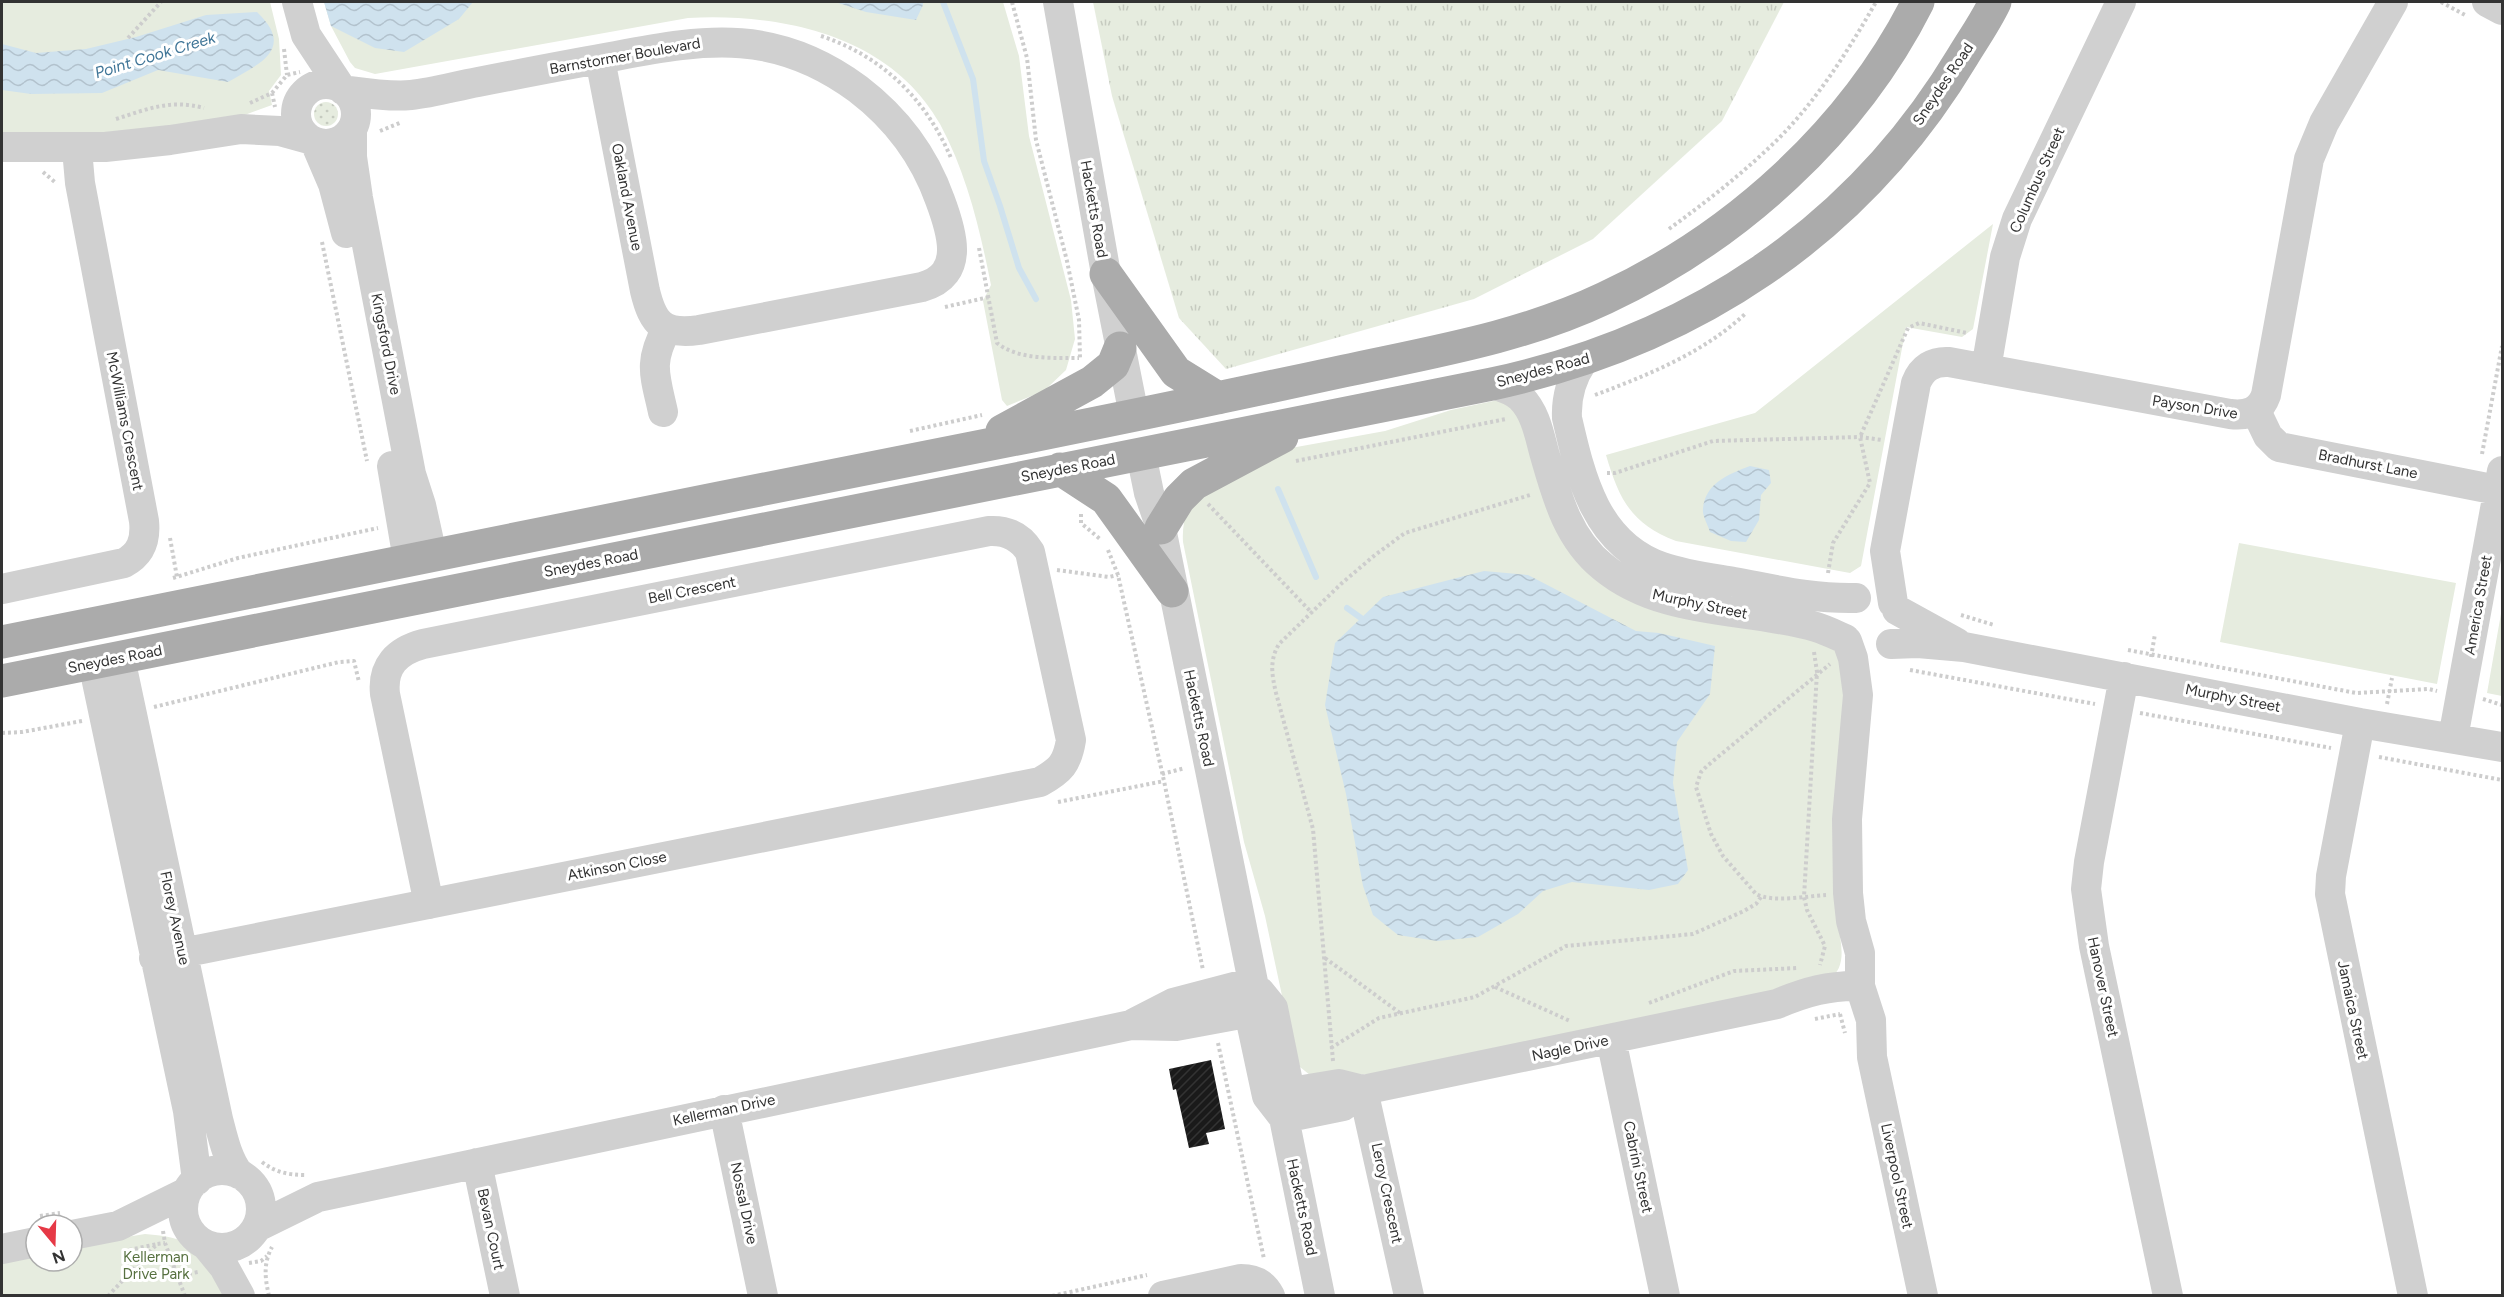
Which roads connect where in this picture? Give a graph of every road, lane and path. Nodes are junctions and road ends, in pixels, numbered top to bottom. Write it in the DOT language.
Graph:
graph roads {
  1 [pos="161,2"];
  2 [pos="297,2"];
  3 [pos="1012,2"];
  4 [pos="1058,2"];
  5 [pos="1876,2"];
  6 [pos="1918,2"];
  7 [pos="1995,2"];
  8 [pos="2121,2"];
  9 [pos="2393,2"];
  10 [pos="2487,2"];
  11 [pos="2502,10"];
  12 [pos="306,35"];
  13 [pos="128,38"];
  14 [pos="600,59"];
  15 [pos="342,89"];
  16 [pos="288,101"];
  17 [pos="410,107"];
  18 [pos="362,128"];
  19 [pos="241,129"];
  20 [pos="312,140"];
  21 [pos="2,147"];
  22 [pos="77,148"];
  23 [pos="41,170"];
  24 [pos="58,195"];
  25 [pos="1666,232"];
  26 [pos="321,240"];
  27 [pos="1106,274"];
  28 [pos="938,294"];
  29 [pos="989,297"];
  30 [pos="667,328"];
  31 [pos="1120,348"];
  32 [pos="1080,358"];
  33 [pos="1582,361"];
  34 [pos="1986,369"];
  35 [pos="1492,384"];
  36 [pos="1218,398"];
  37 [pos="2256,411"];
  38 [pos="663,412"];
  39 [pos="1134,415"];
  40 [pos="1327,415"];
  41 [pos="1903,444"];
  42 [pos="969,448"];
  43 [pos="1141,454"];
  44 [pos="1604,462"];
  45 [pos="1060,469"];
  46 [pos="369,470"];
  47 [pos="1607,473"];
  48 [pos="1611,483"];
  49 [pos="2501,484"];
  50 [pos="1532,494"];
  51 [pos="1206,501"];
  52 [pos="1086,510"];
  53 [pos="403,524"];
  54 [pos="1161,528"];
  55 [pos="420,558"];
  56 [pos="1816,572"];
  57 [pos="1037,573"];
  58 [pos="1827,574"];
  59 [pos="1118,575"];
  60 [pos="165,580"];
  61 [pos="2,589"];
  62 [pos="1172,591"];
  63 [pos="429,595"];
  64 [pos="1878,601"];
  65 [pos="1311,613"];
  66 [pos="1957,613"];
  67 [pos="98,623"];
  68 [pos="1996,626"];
  69 [pos="2155,634"];
  70 [pos="1846,640"];
  71 [pos="2,642"];
  72 [pos="1964,647"];
  73 [pos="2118,649"];
  74 [pos="1814,651"];
  75 [pos="1893,654"];
  76 [pos="107,660"];
  77 [pos="2141,671"];
  78 [pos="1817,672"];
  79 [pos="2392,678"];
  80 [pos="2,681"];
  81 [pos="384,687"];
  82 [pos="2429,689"];
  83 [pos="2390,691"];
  84 [pos="1857,695"];
  85 [pos="2492,700"];
  86 [pos="2502,705"];
  87 [pos="152,708"];
  88 [pos="2132,715"];
  89 [pos="82,721"];
  90 [pos="2371,725"];
  91 [pos="2,732"];
  92 [pos="2453,738"];
  93 [pos="2502,747"];
  94 [pos="1069,755"];
  95 [pos="2369,759"];
  96 [pos="2502,780"];
  97 [pos="1164,781"];
  98 [pos="1126,788"];
  99 [pos="1761,897"];
  100 [pos="1804,897"];
  101 [pos="429,904"];
  102 [pos="1849,907"];
  103 [pos="168,956"];
  104 [pos="1324,958"];
  105 [pos="1194,975"];
  106 [pos="1253,982"];
  107 [pos="1494,987"];
  108 [pos="1843,996"];
  109 [pos="1639,1006"];
  110 [pos="1248,1013"];
  111 [pos="1400,1013"];
  112 [pos="1577,1023"];
  113 [pos="1131,1025"];
  114 [pos="1611,1039"];
  115 [pos="1331,1048"];
  116 [pos="1335,1068"];
  117 [pos="1363,1090"];
  118 [pos="1280,1102"];
  119 [pos="724,1110"];
  120 [pos="477,1163"];
  121 [pos="251,1175"];
  122 [pos="192,1186"];
  123 [pos="315,1186"];
  124 [pos="84,1224"];
  125 [pos="118,1226"];
  126 [pos="252,1232"];
  127 [pos="24,1236"];
  128 [pos="199,1239"];
  129 [pos="2,1249"];
  130 [pos="1266,1290"];
  131 [pos="108,1296"];
  132 [pos="185,1296"];
  133 [pos="240,1296"];
  134 [pos="247,1296"];
  135 [pos="505,1296"];
  136 [pos="764,1296"];
  137 [pos="1163,1296"];
  138 [pos="1320,1296"];
  139 [pos="1408,1296"];
  140 [pos="1665,1296"];
  141 [pos="1923,1296"];
  142 [pos="2168,1296"];
  143 [pos="2413,1296"];
  1 -- 13 [label="path"];
  2 -- 12 [label="street"];
  3 -- 32 [label="path"];
  4 -- 27 [label="street, Hacketts Road"];
  5 -- 25 [label="path"];
  6 -- 36 [label="main road"];
  7 -- 33 [label="main road, Sneydes Road"];
  8 -- 34 [label="street, Columbus Street"];
  9 -- 37 [label="street, Payson Drive"];
  10 -- 11 [label="street"];
  12 -- 15 [label="street"];
  12 -- 16 [label="street"];
  14 -- 17 [label="street, Barnstormer Boulevard"];
  14 -- 28 [label="street, Barnstormer Boulevard"];
  14 -- 30 [label="street, Oakland Avenue"];
  15 -- 16 [label="street"];
  15 -- 17 [label="street, Barnstormer Boulevard"];
  15 -- 18 [label="street"];
  16 -- 19 [label="street"];
  16 -- 20 [label="street"];
  17 -- 18 [label="street, Barnstormer Boulevard"];
  17 -- 18 [label="path"];
  18 -- 20 [label="street"];
  18 -- 55 [label="street, Kingsford Drive"];
  19 -- 20 [label="street"];
  19 -- 22 [label="street"];
  20 -- 53 [label="street, Kingsford Drive"];
  21 -- 22 [label="street"];
  22 -- 61 [label="street, McWilliams Crescent"];
  23 -- 24 [label="path"];
  26 -- 46 [label="path"];
  27 -- 31 [label="street, Hacketts Road"];
  27 -- 36 [label="main road"];
  28 -- 29 [label="path"];
  28 -- 30 [label="street"];
  30 -- 38 [label="street"];
  31 -- 39 [label="street, Hacketts Road"];
  31 -- 42 [label="main road"];
  33 -- 35 [label="main road, Sneydes Road"];
  33 -- 64 [label="street, Murphy Street"];
  34 -- 37 [label="street, Payson Drive"];
  34 -- 41 [label="street, Payson Drive"];
  35 -- 40 [label="main road, Sneydes Road"];
  35 -- 70 [label="street, Murphy Street"];
  36 -- 39 [label="main road"];
  37 -- 49 [label="street, Bradhurst Lane"];
  39 -- 42 [label="main road"];
  39 -- 43 [label="main road"];
  40 -- 43 [label="main road, Sneydes Road"];
  40 -- 54 [label="main road"];
  41 -- 47 [label="path"];
  41 -- 64 [label="street, Payson Drive"];
  42 -- 55 [label="main road"];
  43 -- 45 [label="main road, Sneydes Road"];
  43 -- 54 [label="street, Hacketts Road"];
  44 -- 47 [label="path"];
  45 -- 62 [label="main road"];
  45 -- 63 [label="main road, Sneydes Road"];
  47 -- 48 [label="path"];
  49 -- 92 [label="street, America Street"];
  50 -- 65 [label="path"];
  51 -- 65 [label="path"];
  52 -- 59 [label="path"];
  53 -- 55 [label="street, Kingsford Drive"];
  53 -- 60 [label="path"];
  54 -- 62 [label="street, Hacketts Road"];
  55 -- 63 [label="main road"];
  55 -- 67 [label="main road"];
  56 -- 58 [label="path"];
  57 -- 59 [label="path"];
  57 -- 81 [label="street, Bell Crescent"];
  57 -- 94 [label="street, Bell Crescent"];
  59 -- 97 [label="path"];
  62 -- 106 [label="street, Hacketts Road"];
  63 -- 76 [label="main road, Sneydes Road"];
  64 -- 70 [label="street"];
  64 -- 72 [label="street, Murphy Street"];
  64 -- 75 [label="street"];
  65 -- 104 [label="path"];
  66 -- 68 [label="path"];
  67 -- 71 [label="main road"];
  67 -- 76 [label="main road"];
  69 -- 77 [label="path"];
  70 -- 75 [label="street"];
  70 -- 84 [label="street, Liverpool Street"];
  72 -- 75 [label="street, Murphy Street"];
  72 -- 77 [label="street, Murphy Street"];
  73 -- 77 [label="path"];
  74 -- 78 [label="path"];
  75 -- 84 [label="street, Liverpool Street"];
  75 -- 88 [label="path"];
  76 -- 80 [label="main road, Sneydes Road"];
  76 -- 103 [label="street, Florey Avenue"];
  77 -- 83 [label="path"];
  77 -- 88 [label="street, Hanover Street"];
  77 -- 88 [label="path"];
  77 -- 90 [label="street, Murphy Street"];
  78 -- 99 [label="path"];
  78 -- 100 [label="path"];
  79 -- 83 [label="path"];
  81 -- 87 [label="path"];
  81 -- 101 [label="street"];
  82 -- 83 [label="path"];
  83 -- 90 [label="path"];
  84 -- 102 [label="street, Liverpool Street"];
  85 -- 86 [label="path"];
  88 -- 95 [label="path"];
  88 -- 142 [label="street, Hanover Street"];
  89 -- 91 [label="path"];
  90 -- 92 [label="street, Murphy Street"];
  90 -- 95 [label="street, Jamaica Street"];
  90 -- 95 [label="path"];
  92 -- 93 [label="street, Murphy Street"];
  94 -- 101 [label="street, Atkinson Close"];
  95 -- 96 [label="path"];
  95 -- 143 [label="street, Jamaica Street"];
  97 -- 98 [label="path"];
  97 -- 105 [label="path"];
  99 -- 100 [label="path"];
  99 -- 107 [label="path"];
  100 -- 102 [label="path"];
  100 -- 109 [label="path"];
  101 -- 103 [label="street, Atkinson Close"];
  102 -- 108 [label="street, Liverpool Street"];
  103 -- 121 [label="street, Florey Avenue"];
  103 -- 122 [label="street, Florey Avenue"];
  104 -- 111 [label="path"];
  104 -- 115 [label="path"];
  106 -- 110 [label="street, Hacketts Road"];
  106 -- 113 [label="street, Kellerman Drive"];
  107 -- 111 [label="path"];
  107 -- 112 [label="path"];
  108 -- 114 [label="street, Nagle Drive"];
  108 -- 141 [label="street, Liverpool Street"];
  110 -- 113 [label="street, Kellerman Drive"];
  110 -- 118 [label="street, Hacketts Road"];
  110 -- 130 [label="path"];
  111 -- 115 [label="path"];
  113 -- 119 [label="street, Kellerman Drive"];
  114 -- 117 [label="street, Nagle Drive"];
  114 -- 140 [label="street, Cabrini Street"];
  115 -- 116 [label="path"];
  117 -- 118 [label="street, Nagle Drive"];
  117 -- 139 [label="street, Leroy Crescent"];
  118 -- 138 [label="street, Hacketts Road"];
  119 -- 120 [label="street, Kellerman Drive"];
  119 -- 136 [label="street, Nossal Drive"];
  120 -- 123 [label="street, Kellerman Drive"];
  120 -- 135 [label="street, Bevan Court"];
  121 -- 122 [label="street"];
  121 -- 123 [label="path"];
  121 -- 123 [label="street, Kellerman Drive"];
  121 -- 126 [label="street"];
  122 -- 125 [label="street"];
  122 -- 128 [label="street"];
  123 -- 126 [label="street, Kellerman Drive"];
  124 -- 125 [label="street"];
  125 -- 128 [label="street"];
  126 -- 128 [label="street"];
  126 -- 134 [label="street"];
  127 -- 129 [label="street"];
  128 -- 133 [label="street"];
  130 -- 137 [label="street"];
  131 -- 132 [label="path"];
}
